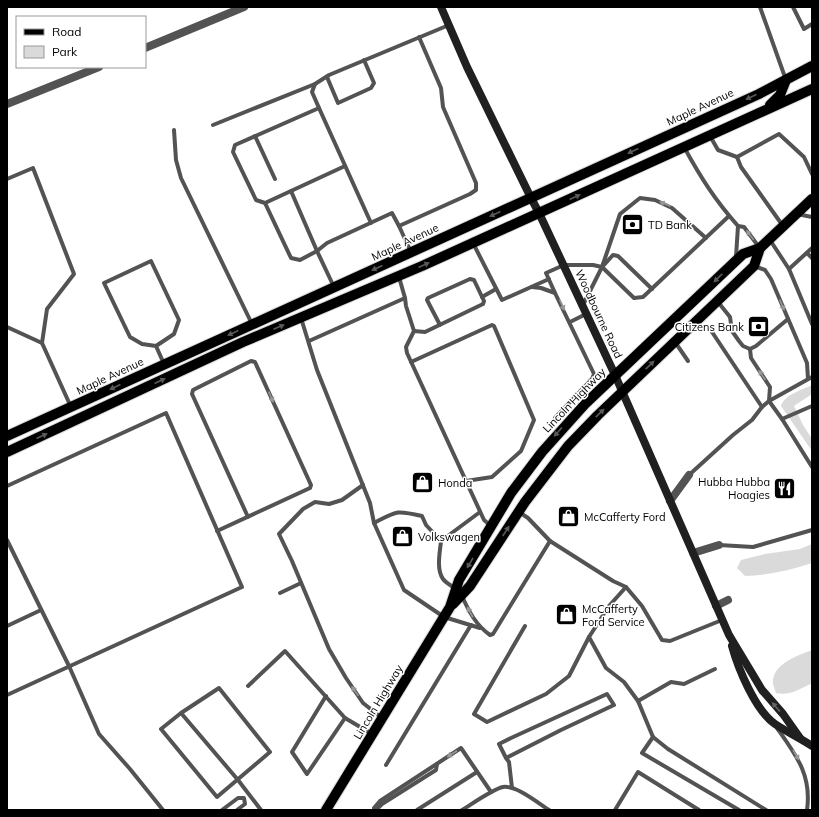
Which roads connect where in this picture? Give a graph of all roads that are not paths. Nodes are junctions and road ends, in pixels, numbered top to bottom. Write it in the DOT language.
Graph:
graph roads {
  1 [pos="244,7"];
  2 [pos="441,7"];
  3 [pos="760,7"];
  4 [pos="793,7"];
  5 [pos="812,24"];
  6 [pos="449,25"];
  7 [pos="419,37"];
  8 [pos="146,48"];
  9 [pos="364,60"];
  10 [pos="812,66"];
  11 [pos="97,68"];
  12 [pos="327,77"];
  13 [pos="786,80"];
  14 [pos="315,84"];
  15 [pos="812,89"];
  16 [pos="7,104"];
  17 [pos="319,108"];
  18 [pos="766,110"];
  19 [pos="213,125"];
  20 [pos="174,130"];
  21 [pos="709,135"];
  22 [pos="255,136"];
  23 [pos="684,147"];
  24 [pos="736,157"];
  25 [pos="345,166"];
  26 [pos="812,174"];
  27 [pos="7,178"];
  28 [pos="275,179"];
  29 [pos="291,191"];
  30 [pos="531,198"];
  31 [pos="812,199"];
  32 [pos="264,203"];
  33 [pos="539,213"];
  34 [pos="796,214"];
  35 [pos="729,216"];
  36 [pos="812,217"];
  37 [pos="371,223"];
  38 [pos="399,226"];
  39 [pos="738,226"];
  40 [pos="783,226"];
  41 [pos="706,238"];
  42 [pos="770,240"];
  43 [pos="473,243"];
  44 [pos="760,248"];
  45 [pos="812,248"];
  46 [pos="317,251"];
  47 [pos="411,252"];
  48 [pos="807,252"];
  49 [pos="812,258"];
  50 [pos="736,260"];
  51 [pos="564,265"];
  52 [pos="754,266"];
  53 [pos="602,267"];
  54 [pos="789,269"];
  55 [pos="399,276"];
  56 [pos="549,279"];
  57 [pos="335,287"];
  58 [pos="532,287"];
  59 [pos="496,289"];
  60 [pos="652,289"];
  61 [pos="555,292"];
  62 [pos="482,297"];
  63 [pos="405,298"];
  64 [pos="717,301"];
  65 [pos="583,306"];
  66 [pos="587,314"];
  67 [pos="301,318"];
  68 [pos="788,319"];
  69 [pos="570,322"];
  70 [pos="812,324"];
  71 [pos="252,325"];
  72 [pos="440,325"];
  73 [pos="7,327"];
  74 [pos="414,331"];
  75 [pos="712,332"];
  76 [pos="309,341"];
  77 [pos="674,342"];
  78 [pos="42,343"];
  79 [pos="156,346"];
  80 [pos="750,349"];
  81 [pos="688,361"];
  82 [pos="411,362"];
  83 [pos="164,365"];
  84 [pos="616,375"];
  85 [pos="810,378"];
  86 [pos="580,392"];
  87 [pos="622,392"];
  88 [pos="588,401"];
  89 [pos="769,401"];
  90 [pos="812,406"];
  91 [pos="72,407"];
  92 [pos="762,407"];
  93 [pos="555,418"];
  94 [pos="782,419"];
  95 [pos="7,436"];
  96 [pos="7,452"];
  97 [pos="812,467"];
  98 [pos="689,475"];
  99 [pos="466,481"];
  100 [pos="363,485"];
  101 [pos="7,486"];
  102 [pos="670,501"];
  103 [pos="480,512"];
  104 [pos="518,512"];
  105 [pos="248,517"];
  106 [pos="374,523"];
  107 [pos="491,526"];
  108 [pos="812,530"];
  109 [pos="217,531"];
  110 [pos="7,540"];
  111 [pos="550,540"];
  112 [pos="441,541"];
  113 [pos="719,545"];
  114 [pos="693,553"];
  115 [pos="301,583"];
  116 [pos="626,588"];
  117 [pos="459,592"];
  118 [pos="280,593"];
  119 [pos="728,600"];
  120 [pos="716,606"];
  121 [pos="41,610"];
  122 [pos="444,616"];
  123 [pos="722,620"];
  124 [pos="472,625"];
  125 [pos="7,626"];
  126 [pos="525,626"];
  127 [pos="480,628"];
  128 [pos="729,635"];
  129 [pos="589,637"];
  130 [pos="69,666"];
  131 [pos="715,669"];
  132 [pos="248,686"];
  133 [pos="7,695"];
  134 [pos="326,696"];
  135 [pos="638,701"];
  136 [pos="181,713"];
  137 [pos="345,718"];
  138 [pos="382,718"];
  139 [pos="774,723"];
  140 [pos="372,735"];
  141 [pos="653,737"];
  142 [pos="800,738"];
  143 [pos="812,746"];
  144 [pos="506,758"];
  145 [pos="386,765"];
  146 [pos="477,772"];
  147 [pos="238,780"];
  148 [pos="512,788"];
  149 [pos="491,792"];
  150 [pos="248,793"];
  151 [pos="244,798"];
  152 [pos="163,810"];
  153 [pos="222,810"];
  154 [pos="237,810"];
  155 [pos="262,810"];
  156 [pos="326,810"];
  157 [pos="375,810"];
  158 [pos="417,810"];
  159 [pos="462,810"];
  160 [pos="549,810"];
  161 [pos="615,810"];
  162 [pos="699,810"];
  163 [pos="739,810"];
  164 [pos="766,810"];
  165 [pos="807,810"];
  1 -- 8 [label="street"];
  2 -- 6 [label="main road, Woodbourne Road"];
  3 -- 13 [label="lane"];
  4 -- 5 [label="lane"];
  6 -- 7 [label="lane"];
  6 -- 30 [label="main road, Woodbourne Road"];
  7 -- 9 [label="lane"];
  7 -- 38 [label="lane"];
  9 -- 12 [label="lane"];
  9 -- 12 [label="lane"];
  10 -- 13 [label="main road, Maple Avenue"];
  11 -- 16 [label="street"];
  12 -- 14 [label="lane"];
  13 -- 18 [label="main road"];
  13 -- 30 [label="main road, Maple Avenue, one-way"];
  14 -- 17 [label="lane"];
  14 -- 19 [label="lane"];
  15 -- 18 [label="main road"];
  17 -- 22 [label="lane"];
  17 -- 25 [label="lane"];
  18 -- 21 [label="main road"];
  20 -- 71 [label="lane"];
  21 -- 23 [label="main road"];
  21 -- 24 [label="lane"];
  22 -- 28 [label="lane"];
  22 -- 32 [label="lane"];
  33 -- 23 [label="main road, one-way"];
  23 -- 35 [label="lane"];
  24 -- 26 [label="lane"];
  24 -- 40 [label="lane"];
  25 -- 29 [label="lane"];
  25 -- 37 [label="lane"];
  27 -- 78 [label="lane"];
  29 -- 32 [label="lane"];
  29 -- 46 [label="lane"];
  30 -- 33 [label="main road, Woodbourne Road"];
  30 -- 47 [label="main road, Maple Avenue, one-way"];
  31 -- 34 [label="main road, Lincoln Highway"];
  32 -- 46 [label="lane"];
  33 -- 43 [label="main road"];
  33 -- 51 [label="main road, Woodbourne Road"];
  34 -- 36 [label="lane"];
  34 -- 40 [label="main road, Lincoln Highway"];
  35 -- 39 [label="lane"];
  35 -- 41 [label="lane"];
  37 -- 38 [label="lane"];
  37 -- 46 [label="lane"];
  38 -- 47 [label="lane"];
  44 -- 39 [label="lane, one-way"];
  39 -- 50 [label="lane"];
  40 -- 42 [label="main road, Lincoln Highway"];
  41 -- 53 [label="lane, one-way"];
  41 -- 60 [label="lane"];
  42 -- 44 [label="main road, Lincoln Highway"];
  42 -- 54 [label="lane"];
  55 -- 43 [label="main road, one-way"];
  43 -- 59 [label="lane"];
  44 -- 50 [label="main road, Lincoln Highway"];
  44 -- 52 [label="main road, Lincoln Highway"];
  45 -- 48 [label="lane"];
  46 -- 57 [label="lane"];
  47 -- 57 [label="main road, Maple Avenue, one-way"];
  48 -- 49 [label="lane"];
  48 -- 54 [label="lane"];
  50 -- 84 [label="main road, Lincoln Highway, one-way"];
  51 -- 53 [label="lane"];
  51 -- 56 [label="lane"];
  51 -- 65 [label="main road, Woodbourne Road"];
  52 -- 64 [label="main road, Lincoln Highway"];
  52 -- 68 [label="lane, one-way"];
  53 -- 60 [label="lane"];
  53 -- 60 [label="lane"];
  53 -- 65 [label="lane"];
  54 -- 70 [label="lane"];
  55 -- 63 [label="lane"];
  55 -- 67 [label="main road"];
  56 -- 58 [label="lane"];
  56 -- 61 [label="lane"];
  57 -- 71 [label="main road, Maple Avenue"];
  58 -- 59 [label="lane"];
  58 -- 61 [label="lane"];
  59 -- 62 [label="lane"];
  61 -- 69 [label="lane, one-way"];
  62 -- 72 [label="lane"];
  62 -- 72 [label="lane"];
  63 -- 74 [label="lane"];
  63 -- 76 [label="lane"];
  64 -- 77 [label="main road, Lincoln Highway"];
  64 -- 80 [label="lane"];
  65 -- 66 [label="main road, Woodbourne Road"];
  66 -- 69 [label="lane"];
  66 -- 84 [label="main road, Woodbourne Road"];
  67 -- 76 [label="lane"];
  96 -- 67 [label="main road, one-way"];
  68 -- 80 [label="lane"];
  68 -- 85 [label="lane"];
  69 -- 86 [label="lane"];
  71 -- 83 [label="main road, Maple Avenue, one-way"];
  72 -- 74 [label="lane"];
  73 -- 78 [label="lane"];
  74 -- 82 [label="lane"];
  75 -- 92 [label="lane"];
  76 -- 100 [label="lane"];
  77 -- 81 [label="lane"];
  87 -- 77 [label="main road, Lincoln Highway, one-way"];
  78 -- 91 [label="lane"];
  79 -- 79 [label="lane"];
  79 -- 83 [label="lane"];
  89 -- 80 [label="lane, one-way"];
  82 -- 99 [label="lane"];
  82 -- 99 [label="lane"];
  83 -- 91 [label="main road, Maple Avenue, one-way"];
  84 -- 87 [label="main road, Woodbourne Road"];
  84 -- 88 [label="main road, Lincoln Highway"];
  85 -- 89 [label="lane"];
  86 -- 88 [label="lane"];
  86 -- 93 [label="lane"];
  87 -- 102 [label="main road, Woodbourne Road"];
  104 -- 87 [label="main road, Lincoln Highway, one-way"];
  88 -- 107 [label="main road, Lincoln Highway, one-way"];
  89 -- 92 [label="lane"];
  89 -- 94 [label="lane"];
  90 -- 94 [label="lane"];
  91 -- 95 [label="main road, Maple Avenue"];
  92 -- 98 [label="lane"];
  94 -- 97 [label="lane"];
  98 -- 102 [label="street"];
  99 -- 103 [label="lane"];
  100 -- 106 [label="lane"];
  100 -- 115 [label="lane"];
  101 -- 109 [label="lane"];
  102 -- 114 [label="main road, Woodbourne Road"];
  103 -- 107 [label="lane"];
  103 -- 112 [label="lane"];
  104 -- 111 [label="lane"];
  117 -- 104 [label="main road, Lincoln Highway, one-way"];
  105 -- 105 [label="lane, one-way"];
  105 -- 109 [label="lane"];
  106 -- 112 [label="lane"];
  106 -- 122 [label="lane"];
  107 -- 117 [label="main road, Lincoln Highway, one-way"];
  108 -- 113 [label="lane"];
  109 -- 130 [label="lane"];
  110 -- 121 [label="lane"];
  111 -- 116 [label="lane"];
  111 -- 127 [label="lane"];
  112 -- 117 [label="lane"];
  113 -- 114 [label="street"];
  114 -- 120 [label="main road, Woodbourne Road"];
  115 -- 118 [label="lane"];
  138 -- 115 [label="lane, one-way"];
  116 -- 123 [label="lane"];
  116 -- 129 [label="lane"];
  117 -- 122 [label="main road, Lincoln Highway"];
  127 -- 117 [label="lane, one-way"];
  119 -- 120 [label="street"];
  120 -- 123 [label="main road, Woodbourne Road"];
  121 -- 125 [label="lane"];
  121 -- 130 [label="lane"];
  122 -- 124 [label="lane"];
  122 -- 138 [label="main road, Lincoln Highway"];
  123 -- 128 [label="main road, Woodbourne Road"];
  124 -- 127 [label="lane"];
  124 -- 145 [label="lane"];
  126 -- 129 [label="lane"];
  128 -- 139 [label="main road, Woodbourne Road"];
  142 -- 128 [label="main road, Woodbourne Road, one-way"];
  129 -- 135 [label="lane"];
  130 -- 133 [label="lane"];
  130 -- 152 [label="lane"];
  131 -- 135 [label="lane"];
  132 -- 134 [label="lane"];
  134 -- 137 [label="lane"];
  134 -- 137 [label="lane"];
  135 -- 141 [label="lane"];
  136 -- 147 [label="lane"];
  136 -- 147 [label="lane"];
  136 -- 147 [label="lane"];
  137 -- 140 [label="lane"];
  138 -- 140 [label="main road, Lincoln Highway"];
  139 -- 142 [label="main road, Woodbourne Road"];
  139 -- 165 [label="lane, one-way"];
  140 -- 156 [label="main road, Lincoln Highway"];
  141 -- 163 [label="lane"];
  141 -- 164 [label="lane"];
  142 -- 143 [label="main road, Woodbourne Road"];
  144 -- 144 [label="lane"];
  144 -- 148 [label="lane"];
  146 -- 149 [label="lane"];
  146 -- 157 [label="lane, one-way"];
  146 -- 158 [label="lane"];
  147 -- 150 [label="lane"];
  148 -- 149 [label="lane"];
  148 -- 160 [label="lane"];
  149 -- 159 [label="lane"];
  150 -- 151 [label="lane"];
  150 -- 155 [label="lane"];
  151 -- 153 [label="lane"];
  151 -- 154 [label="lane"];
  161 -- 162 [label="lane"];
}
